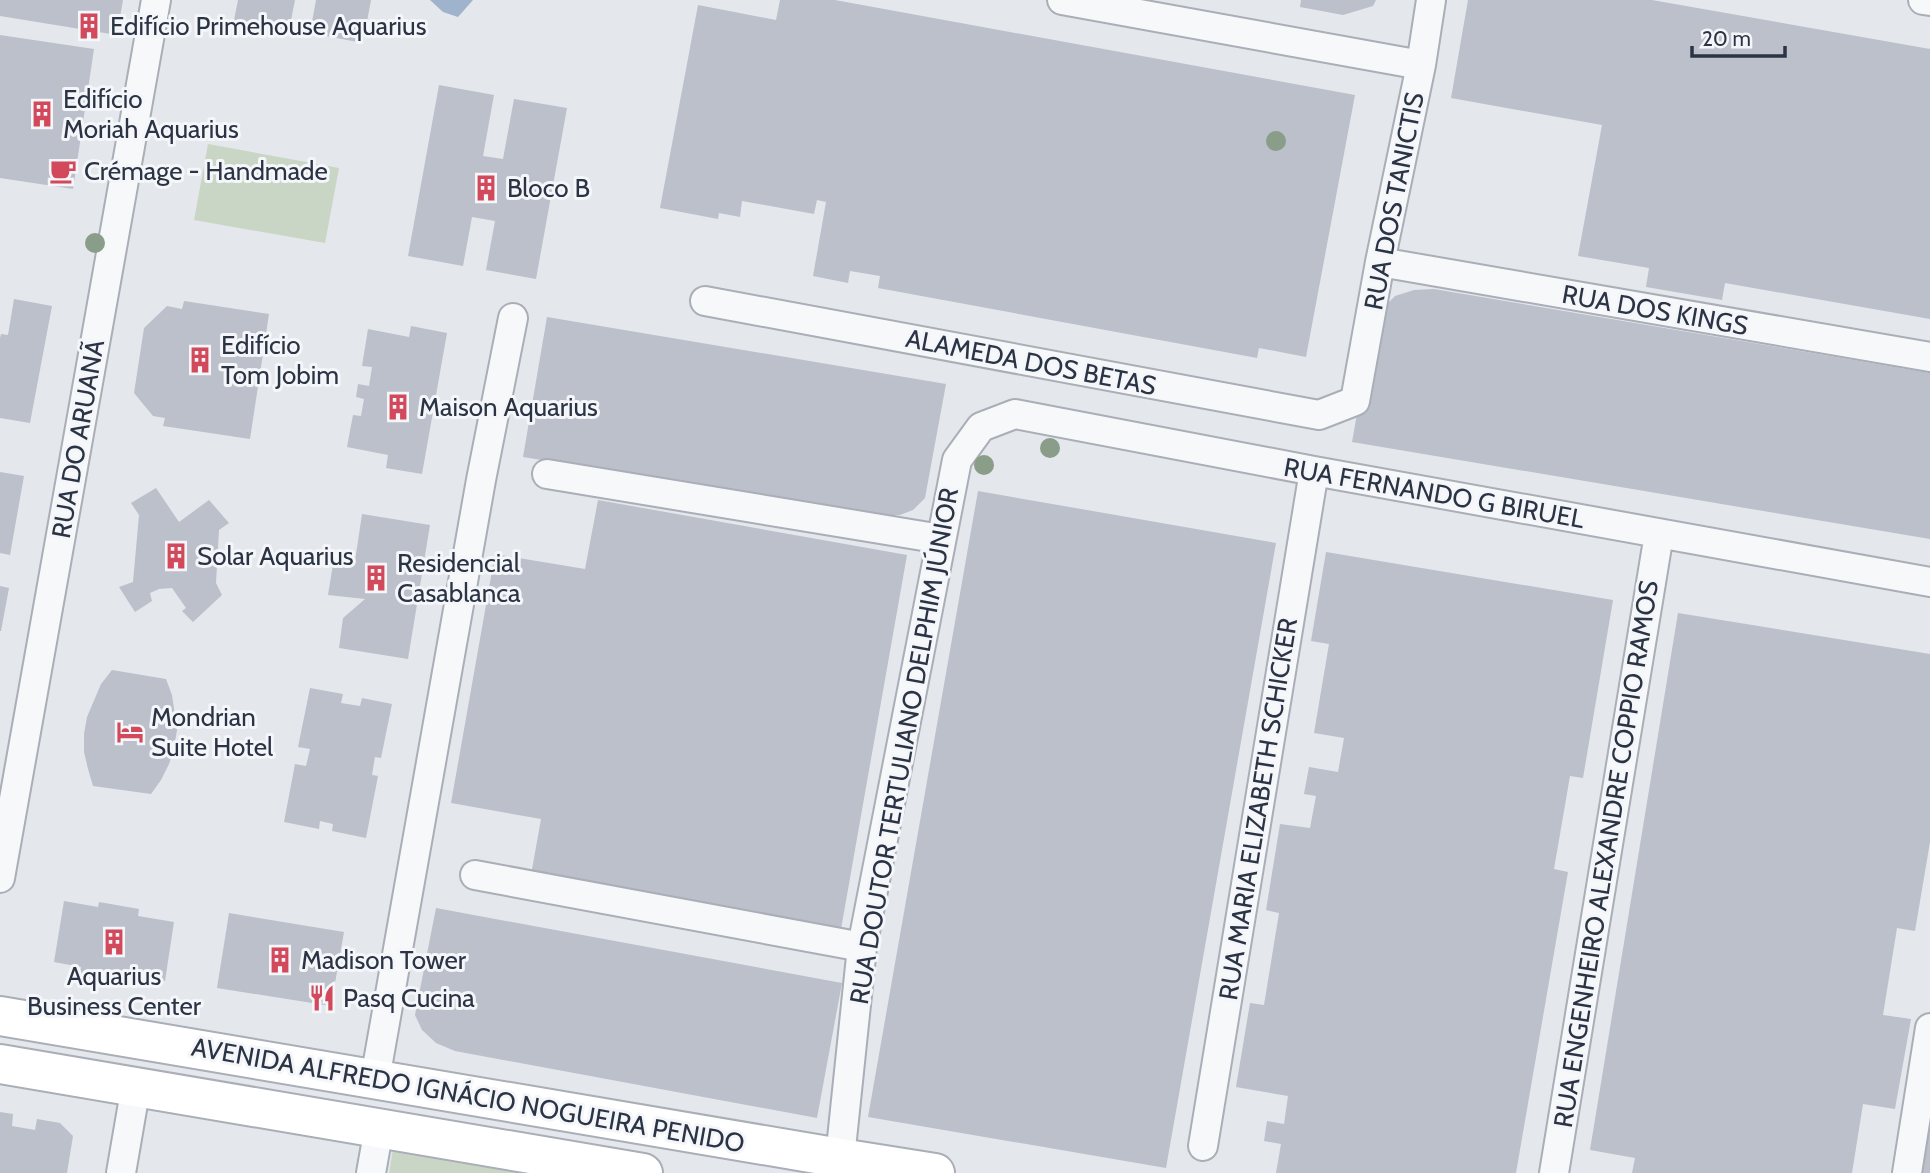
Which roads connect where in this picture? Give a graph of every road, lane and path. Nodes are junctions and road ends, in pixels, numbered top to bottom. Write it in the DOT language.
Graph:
graph roads {
  1 [pos="156,0"];
  2 [pos="1062,0"];
  3 [pos="1431,0"];
  4 [pos="1923,0"];
  5 [pos="1930,1"];
  6 [pos="1421,65"];
  7 [pos="1380,262"];
  8 [pos="705,301"];
  9 [pos="513,318"];
  10 [pos="1930,357"];
  11 [pos="1355,401"];
  12 [pos="957,460"];
  13 [pos="1314,471"];
  14 [pos="547,474"];
  15 [pos="1659,534"];
  16 [pos="942,539"];
  17 [pos="1930,582"];
  18 [pos="475,875"];
  19 [pos="0,878"];
  20 [pos="862,947"];
  21 [pos="0,1016"];
  22 [pos="1930,1028"];
  23 [pos="0,1064"];
  24 [pos="375,1079"];
  25 [pos="136,1086"];
  26 [pos="379,1128"];
  27 [pos="1203,1146"];
  28 [pos="840,1158"];
  29 [pos="121,1173"];
  30 [pos="371,1173"];
  31 [pos="643,1173"];
  32 [pos="936,1173"];
  33 [pos="1554,1173"];
  34 [pos="1907,1173"];
  1 -- 19 [label="street, RUA DO ARUANÃ"];
  2 -- 6 [label="street"];
  3 -- 6 [label="street, RUA DOS TANICTIS"];
  4 -- 5 [label="street"];
  6 -- 7 [label="street, RUA DOS TANICTIS"];
  7 -- 10 [label="street, RUA DOS KINGS"];
  7 -- 11 [label="street, RUA DOS TANICTIS"];
  8 -- 11 [label="street, ALAMEDA DOS BETAS"];
  9 -- 24 [label="street"];
  12 -- 13 [label="street, RUA FERNANDO G BIRUEL"];
  12 -- 16 [label="street, RUA DOUTOR TERTULIANO DELPHIM JÚNIOR"];
  13 -- 15 [label="street, RUA FERNANDO G BIRUEL"];
  13 -- 27 [label="street, RUA MARIA ELIZABETH SCHICKER"];
  14 -- 16 [label="street"];
  15 -- 17 [label="street, RUA FERNANDO G BIRUEL"];
  15 -- 33 [label="street, RUA ENGENHEIRO ALEXANDRE COPPIO RAMOS"];
  16 -- 20 [label="street, RUA DOUTOR TERTULIANO DELPHIM JÚNIOR"];
  18 -- 20 [label="street"];
  20 -- 28 [label="street, RUA DOUTOR TERTULIANO DELPHIM JÚNIOR"];
  21 -- 24 [label="street, AVENIDA ALFREDO IGNÁCIO NOGUEIRA PENIDO"];
  22 -- 34 [label="street"];
  23 -- 25 [label="street, AVENIDA ALFREDO IGNÁCIO NOGUEIRA PENIDO"];
  24 -- 28 [label="street, AVENIDA ALFREDO IGNÁCIO NOGUEIRA PENIDO"];
  25 -- 26 [label="street, AVENIDA ALFREDO IGNÁCIO NOGUEIRA PENIDO"];
  25 -- 29 [label="street"];
  26 -- 30 [label="street"];
  26 -- 31 [label="street, AVENIDA ALFREDO IGNÁCIO NOGUEIRA PENIDO"];
  28 -- 32 [label="street, AVENIDA ALFREDO IGNÁCIO NOGUEIRA PENIDO"];
}
